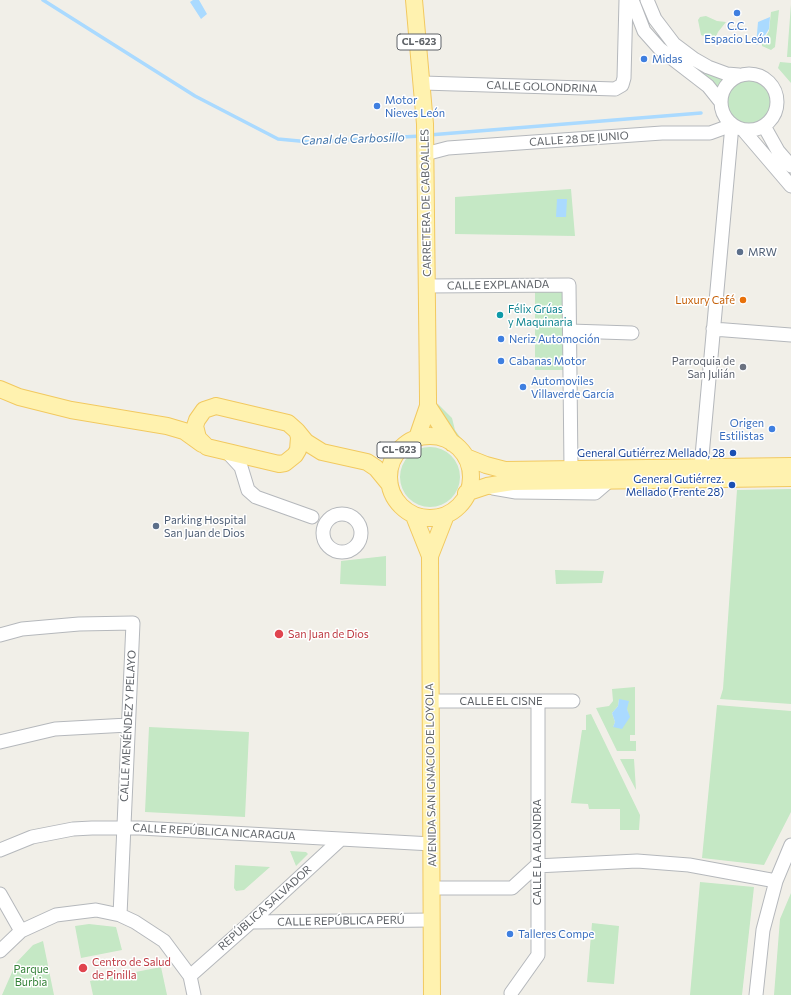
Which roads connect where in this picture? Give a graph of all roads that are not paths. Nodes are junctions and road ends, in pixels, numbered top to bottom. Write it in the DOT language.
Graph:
graph roads {
  1 [pos="414,0"];
  2 [pos="626,0"];
  3 [pos="632,0"];
  4 [pos="648,0"];
  5 [pos="644,32"];
  6 [pos="626,46"];
  7 [pos="739,75"];
  8 [pos="423,83"];
  9 [pos="720,101"];
  10 [pos="732,125"];
  11 [pos="764,126"];
  12 [pos="744,131"];
  13 [pos="425,149"];
  14 [pos="791,166"];
  15 [pos="791,186"];
  16 [pos="428,286"];
  17 [pos="713,329"];
  18 [pos="570,332"];
  19 [pos="632,333"];
  20 [pos="791,335"];
  21 [pos="0,389"];
  22 [pos="428,406"];
  23 [pos="200,414"];
  24 [pos="167,426"];
  25 [pos="297,432"];
  26 [pos="417,438"];
  27 [pos="452,442"];
  28 [pos="202,444"];
  29 [pos="400,448"];
  30 [pos="322,452"];
  31 [pos="229,454"];
  32 [pos="466,457"];
  33 [pos="290,460"];
  34 [pos="264,462"];
  35 [pos="367,462"];
  36 [pos="791,466"];
  37 [pos="701,467"];
  38 [pos="571,468"];
  39 [pos="617,477"];
  40 [pos="791,478"];
  41 [pos="390,485"];
  42 [pos="247,486"];
  43 [pos="466,494"];
  44 [pos="446,515"];
  45 [pos="414,516"];
  46 [pos="327,522"];
  47 [pos="430,556"];
  48 [pos="0,635"];
  49 [pos="573,700"];
  50 [pos="430,701"];
  51 [pos="538,702"];
  52 [pos="128,725"];
  53 [pos="0,742"];
  54 [pos="124,828"];
  55 [pos="340,840"];
  56 [pos="432,844"];
  57 [pos="791,844"];
  58 [pos="0,850"];
  59 [pos="536,866"];
  60 [pos="776,881"];
  61 [pos="432,888"];
  62 [pos="0,894"];
  63 [pos="120,915"];
  64 [pos="432,920"];
  65 [pos="251,922"];
  66 [pos="21,931"];
  67 [pos="0,952"];
  68 [pos="190,976"];
  69 [pos="511,993"];
  70 [pos="194,995"];
  71 [pos="432,995"];
  72 [pos="756,995"];
  1 -- 8 [label="main road, CARRETERA DE CABOALLES / CL-623"];
  2 -- 6 [label="street, CALLE GOLONDRINA"];
  3 -- 5 [label="street"];
  4 -- 7 [label="street"];
  5 -- 6 [label="street"];
  5 -- 9 [label="street"];
  6 -- 8 [label="street, CALLE GOLONDRINA"];
  7 -- 9 [label="street"];
  7 -- 11 [label="street"];
  8 -- 13 [label="main road, CARRETERA DE CABOALLES / CL-623"];
  9 -- 10 [label="street"];
  10 -- 12 [label="street"];
  10 -- 13 [label="street, CALLE 28 DE JUNIO"];
  10 -- 17 [label="street"];
  11 -- 12 [label="street"];
  11 -- 14 [label="street"];
  12 -- 15 [label="street"];
  13 -- 16 [label="main road, CARRETERA DE CABOALLES / CL-623"];
  16 -- 18 [label="street, CALLE EXPLANADA"];
  16 -- 22 [label="main road, CARRETERA DE CABOALLES / CL-623"];
  17 -- 20 [label="street"];
  17 -- 37 [label="street"];
  18 -- 19 [label="street"];
  18 -- 38 [label="street"];
  21 -- 24 [label="main road"];
  22 -- 26 [label="main road, CARRETERA DE CABOALLES / CL-623"];
  22 -- 27 [label="main road"];
  23 -- 24 [label="main road"];
  23 -- 25 [label="main road"];
  23 -- 28 [label="main road"];
  24 -- 28 [label="main road"];
  25 -- 30 [label="main road"];
  25 -- 33 [label="main road"];
  26 -- 27 [label="main road, CL-623"];
  26 -- 29 [label="main road, CL-623"];
  27 -- 32 [label="main road"];
  28 -- 31 [label="main road"];
  29 -- 35 [label="main road"];
  29 -- 41 [label="main road, CL-623"];
  30 -- 33 [label="main road"];
  30 -- 35 [label="main road"];
  31 -- 34 [label="main road"];
  31 -- 42 [label="street"];
  32 -- 38 [label="main road"];
  32 -- 43 [label="main road"];
  33 -- 34 [label="main road"];
  34 -- 42 [label="street"];
  35 -- 41 [label="main road"];
  36 -- 37 [label="main road"];
  37 -- 39 [label="main road"];
  38 -- 39 [label="main road"];
  39 -- 40 [label="main road"];
  39 -- 43 [label="main road"];
  41 -- 45 [label="main road, CL-623"];
  42 -- 46 [label="street"];
  43 -- 44 [label="main road"];
  44 -- 45 [label="main road"];
  44 -- 47 [label="main road"];
  45 -- 47 [label="main road"];
  47 -- 50 [label="main road, AVENIDA SAN IGNACIO DE LOYOLA"];
  48 -- 52 [label="street, CALLE MENÉNDEZ Y PELAYO"];
  49 -- 51 [label="street, CALLE EL CISNE"];
  50 -- 51 [label="street, CALLE EL CISNE"];
  50 -- 56 [label="main road, AVENIDA SAN IGNACIO DE LOYOLA"];
  51 -- 59 [label="street, CALLE LA ALONDRA"];
  52 -- 53 [label="street"];
  52 -- 54 [label="street, CALLE MENÉNDEZ Y PELAYO"];
  54 -- 55 [label="street, CALLE REPÚBLICA NICARAGUA"];
  54 -- 58 [label="street, CALLE REPÚBLICA NICARAGUA"];
  54 -- 63 [label="street, CALLE MENÉNDEZ Y PELAYO"];
  55 -- 56 [label="street, CALLE REPÚBLICA NICARAGUA"];
  55 -- 65 [label="street, REPÚBLICA SALVADOR"];
  56 -- 61 [label="main road, AVENIDA SAN IGNACIO DE LOYOLA"];
  57 -- 60 [label="street"];
  59 -- 60 [label="street"];
  59 -- 61 [label="street"];
  59 -- 69 [label="street, CALLE LA ALONDRA"];
  60 -- 72 [label="street"];
  61 -- 64 [label="main road, AVENIDA SAN IGNACIO DE LOYOLA"];
  62 -- 66 [label="street"];
  63 -- 66 [label="street"];
  63 -- 68 [label="street"];
  64 -- 65 [label="street, CALLE REPÚBLICA PERÚ"];
  64 -- 71 [label="main road, AVENIDA SAN IGNACIO DE LOYOLA"];
  65 -- 68 [label="street, REPÚBLICA SALVADOR"];
  66 -- 67 [label="street"];
  68 -- 70 [label="street"];
}
